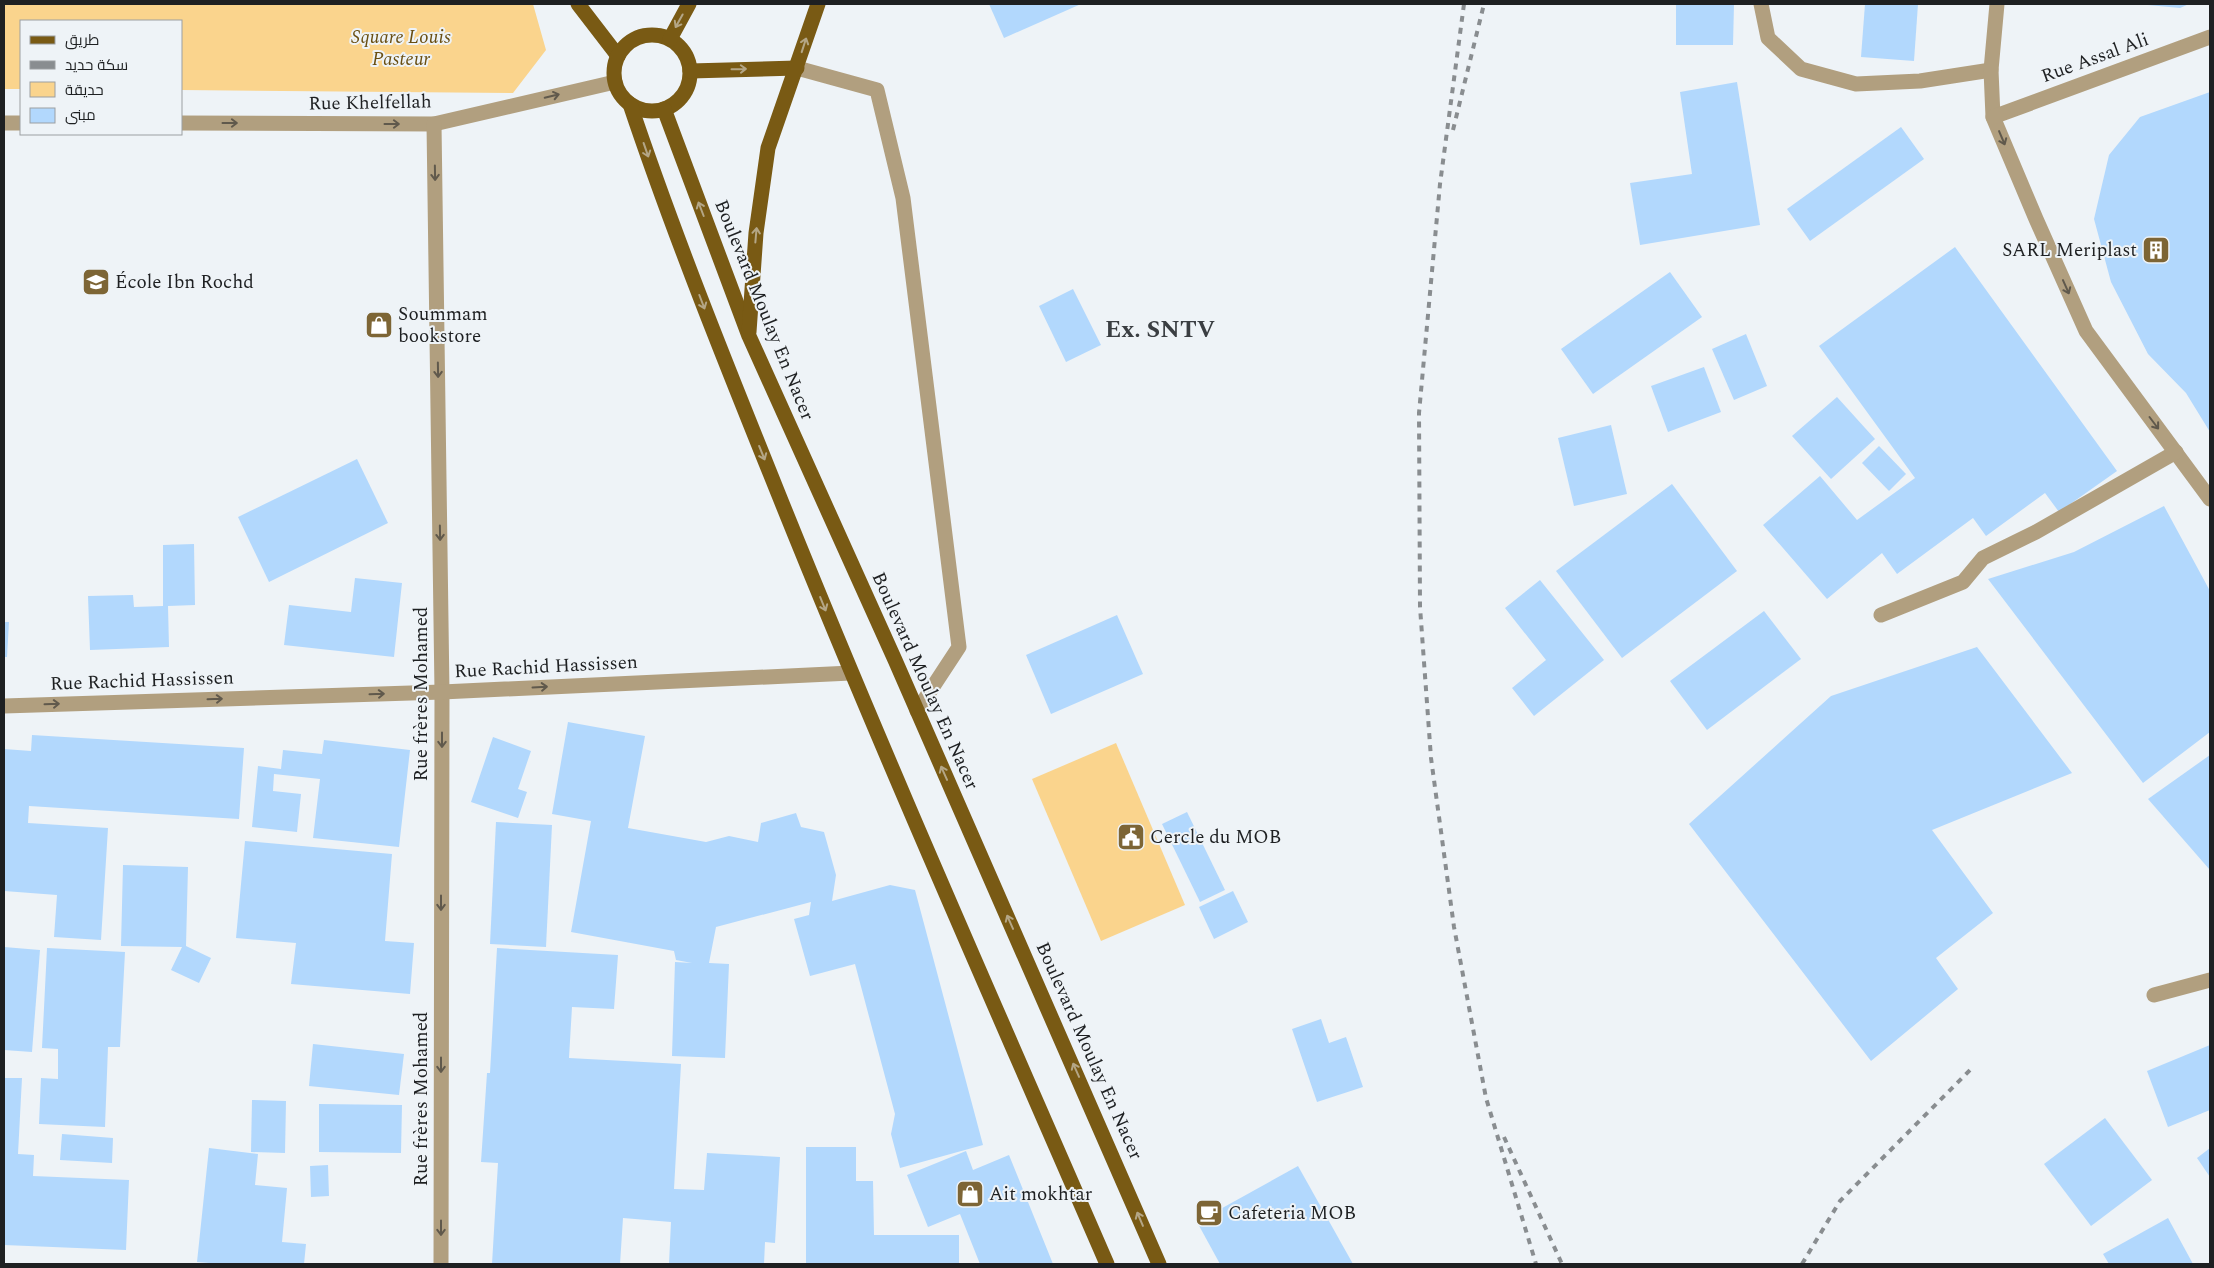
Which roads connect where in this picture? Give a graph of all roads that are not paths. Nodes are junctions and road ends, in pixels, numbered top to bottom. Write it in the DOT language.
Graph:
graph roads {
  1 [pos="578,4"];
  2 [pos="689,4"];
  3 [pos="818,4"];
  4 [pos="1762,4"];
  5 [pos="1997,4"];
  6 [pos="2210,37"];
  7 [pos="670,39"];
  8 [pos="618,56"];
  9 [pos="797,68"];
  10 [pos="690,70"];
  11 [pos="1992,70"];
  12 [pos="615,82"];
  13 [pos="630,104"];
  14 [pos="664,109"];
  15 [pos="1993,117"];
  16 [pos="4,123"];
  17 [pos="20,123"];
  18 [pos="182,123"];
  19 [pos="434,124"];
  20 [pos="748,336"];
  21 [pos="2176,452"];
  22 [pos="2210,499"];
  23 [pos="1881,615"];
  24 [pos="850,673"];
  25 [pos="442,692"];
  26 [pos="4,706"];
  27 [pos="917,711"];
  28 [pos="2210,980"];
  29 [pos="2154,996"];
  30 [pos="441,1264"];
  31 [pos="1107,1264"];
  32 [pos="1159,1264"];
  1 -- 8 [label="main road"];
  2 -- 7 [label="main road, one-way"];
  9 -- 3 [label="main road, one-way"];
  4 -- 11 [label="street"];
  5 -- 11 [label="street"];
  6 -- 15 [label="street, Rue Assal Ali"];
  7 -- 8 [label="main road"];
  7 -- 10 [label="main road"];
  8 -- 12 [label="main road"];
  10 -- 9 [label="main road, one-way"];
  20 -- 9 [label="main road, one-way"];
  9 -- 27 [label="street"];
  10 -- 14 [label="main road"];
  11 -- 15 [label="street"];
  12 -- 13 [label="main road"];
  19 -- 12 [label="street, Rue Khelfellah, one-way"];
  13 -- 14 [label="main road"];
  13 -- 24 [label="main road, one-way"];
  20 -- 14 [label="main road, Boulevard Moulay En Nacer, one-way"];
  15 -- 21 [label="street, one-way"];
  16 -- 17 [label="street"];
  18 -- 19 [label="street, Rue Khelfellah, one-way"];
  19 -- 25 [label="street, Rue frères Mohamed, one-way"];
  20 -- 27 [label="main road, Boulevard Moulay En Nacer"];
  21 -- 22 [label="street"];
  21 -- 23 [label="street"];
  25 -- 24 [label="street, Rue Rachid Hassissen, one-way"];
  24 -- 31 [label="main road"];
  26 -- 25 [label="street, Rue Rachid Hassissen, one-way"];
  25 -- 30 [label="street, Rue frères Mohamed, one-way"];
  32 -- 27 [label="main road, Boulevard Moulay En Nacer, one-way"];
  28 -- 29 [label="street"];
}
